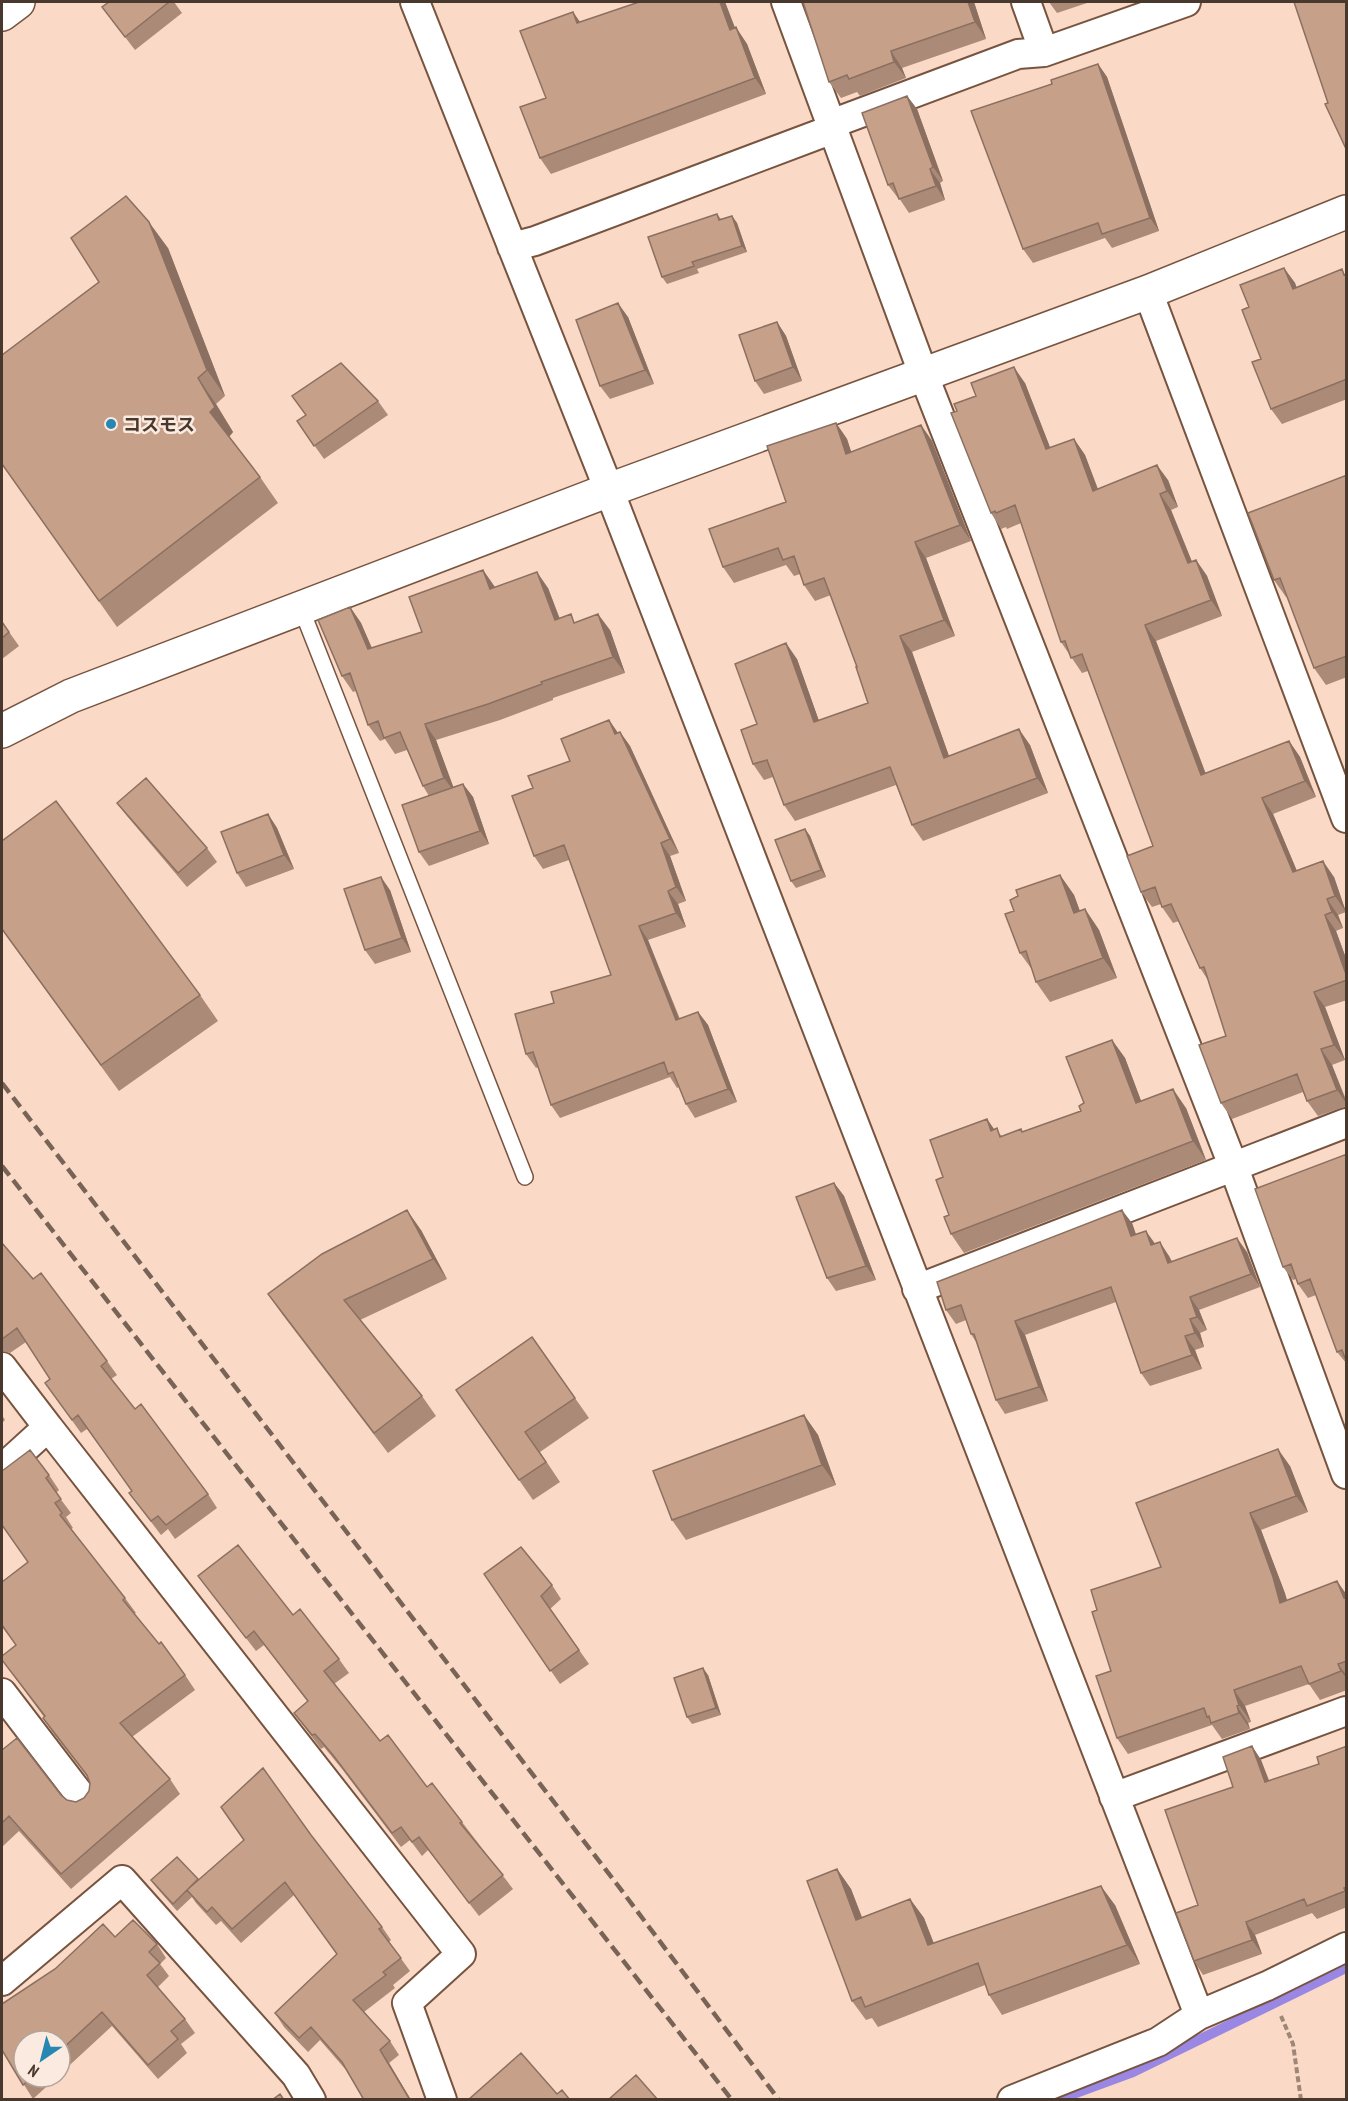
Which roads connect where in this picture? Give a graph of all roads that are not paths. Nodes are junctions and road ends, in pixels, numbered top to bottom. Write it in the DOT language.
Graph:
graph roads {
  1 [pos="18,2"];
  2 [pos="416,2"];
  3 [pos="786,2"];
  4 [pos="1026,2"];
  5 [pos="1186,2"];
  6 [pos="2,14"];
  7 [pos="1044,52"];
  8 [pos="832,126"];
  9 [pos="1347,212"];
  10 [pos="512,247"];
  11 [pos="1148,292"];
  12 [pos="924,376"];
  13 [pos="609,490"];
  14 [pos="301,608"];
  15 [pos="2,731"];
  16 [pos="1347,818"];
  17 [pos="1347,1123"];
  18 [pos="1234,1168"];
  19 [pos="525,1177"];
  20 [pos="917,1289"];
  21 [pos="2,1367"];
  22 [pos="48,1427"];
  23 [pos="2,1469"];
  24 [pos="1347,1474"];
  25 [pos="2,1693"];
  26 [pos="1347,1711"];
  27 [pos="1114,1797"];
  28 [pos="84,1800"];
  29 [pos="1347,1947"];
  30 [pos="2,1981"];
  31 [pos="1199,2015"];
  32 [pos="311,2100"];
  33 [pos="442,2100"];
  34 [pos="1012,2100"];
  1 -- 6 [label="street"];
  2 -- 10 [label="street"];
  3 -- 8 [label="street"];
  4 -- 7 [label="street"];
  5 -- 7 [label="street"];
  7 -- 8 [label="street"];
  8 -- 10 [label="street"];
  8 -- 12 [label="street"];
  9 -- 11 [label="street"];
  10 -- 13 [label="street"];
  11 -- 12 [label="street"];
  11 -- 16 [label="street"];
  12 -- 13 [label="street"];
  12 -- 18 [label="street"];
  13 -- 14 [label="street"];
  13 -- 20 [label="street"];
  14 -- 15 [label="street"];
  14 -- 19 [label="lane"];
  17 -- 18 [label="street"];
  18 -- 20 [label="street"];
  18 -- 24 [label="street"];
  20 -- 27 [label="street"];
  21 -- 22 [label="street"];
  22 -- 23 [label="street"];
  22 -- 33 [label="street"];
  25 -- 28 [label="street"];
  26 -- 27 [label="street"];
  27 -- 31 [label="street"];
  29 -- 31 [label="street"];
  30 -- 32 [label="street"];
  31 -- 34 [label="street"];
}
